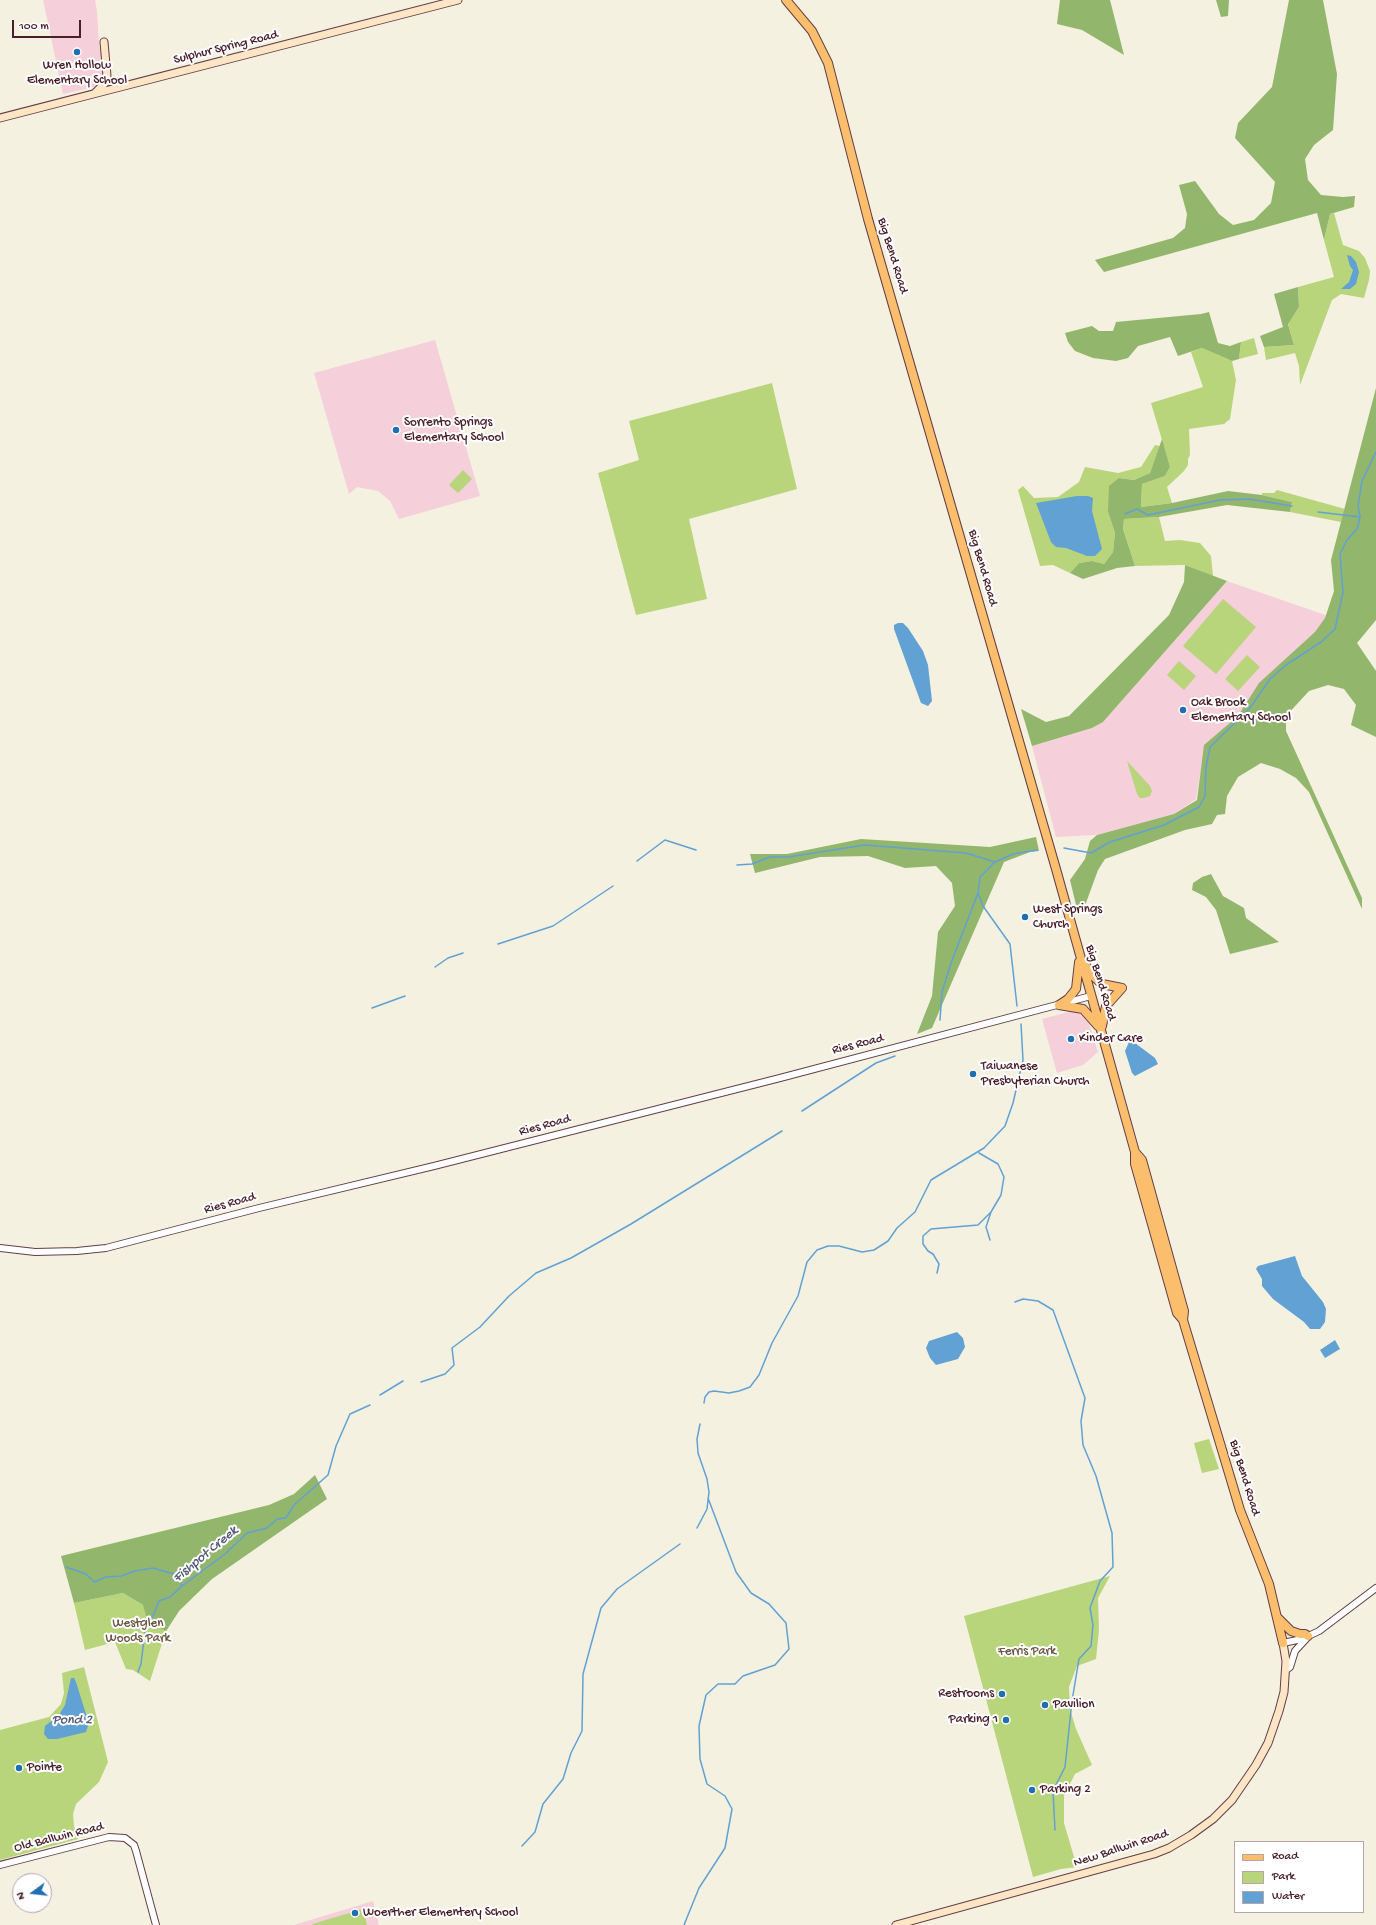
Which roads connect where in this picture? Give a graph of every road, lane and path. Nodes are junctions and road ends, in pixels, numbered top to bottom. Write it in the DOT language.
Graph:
graph roads {
  1 [pos="458,0"];
  2 [pos="786,0"];
  3 [pos="104,42"];
  4 [pos="93,94"];
  5 [pos="0,118"];
  6 [pos="1080,957"];
  7 [pos="1091,996"];
  8 [pos="1059,1005"];
  9 [pos="1102,1030"];
  10 [pos="0,1248"];
  11 [pos="1376,1588"];
  12 [pos="1277,1618"];
  13 [pos="1308,1636"];
  14 [pos="1283,1643"];
  15 [pos="1286,1670"];
  16 [pos="0,1865"];
  17 [pos="156,1925"];
  18 [pos="896,1925"];
  1 -- 4 [label="main road, Sulphur Spring Road"];
  2 -- 6 [label="main road, Big Bend Road"];
  3 -- 4 [label="main road"];
  4 -- 5 [label="main road, Sulphur Spring Road"];
  6 -- 7 [label="main road, Big Bend Road"];
  6 -- 8 [label="main road"];
  6 -- 9 [label="main road"];
  7 -- 8 [label="street, Ries Road"];
  7 -- 9 [label="main road, Big Bend Road"];
  8 -- 9 [label="main road"];
  8 -- 10 [label="street, Ries Road"];
  9 -- 12 [label="main road, Big Bend Road"];
  11 -- 13 [label="street"];
  12 -- 13 [label="main road"];
  12 -- 14 [label="main road, Big Bend Road"];
  13 -- 14 [label="street"];
  13 -- 15 [label="street"];
  14 -- 15 [label="main road, New Ballwin Road"];
  15 -- 18 [label="main road, New Ballwin Road"];
  16 -- 17 [label="street, Old Ballwin Road"];
}
